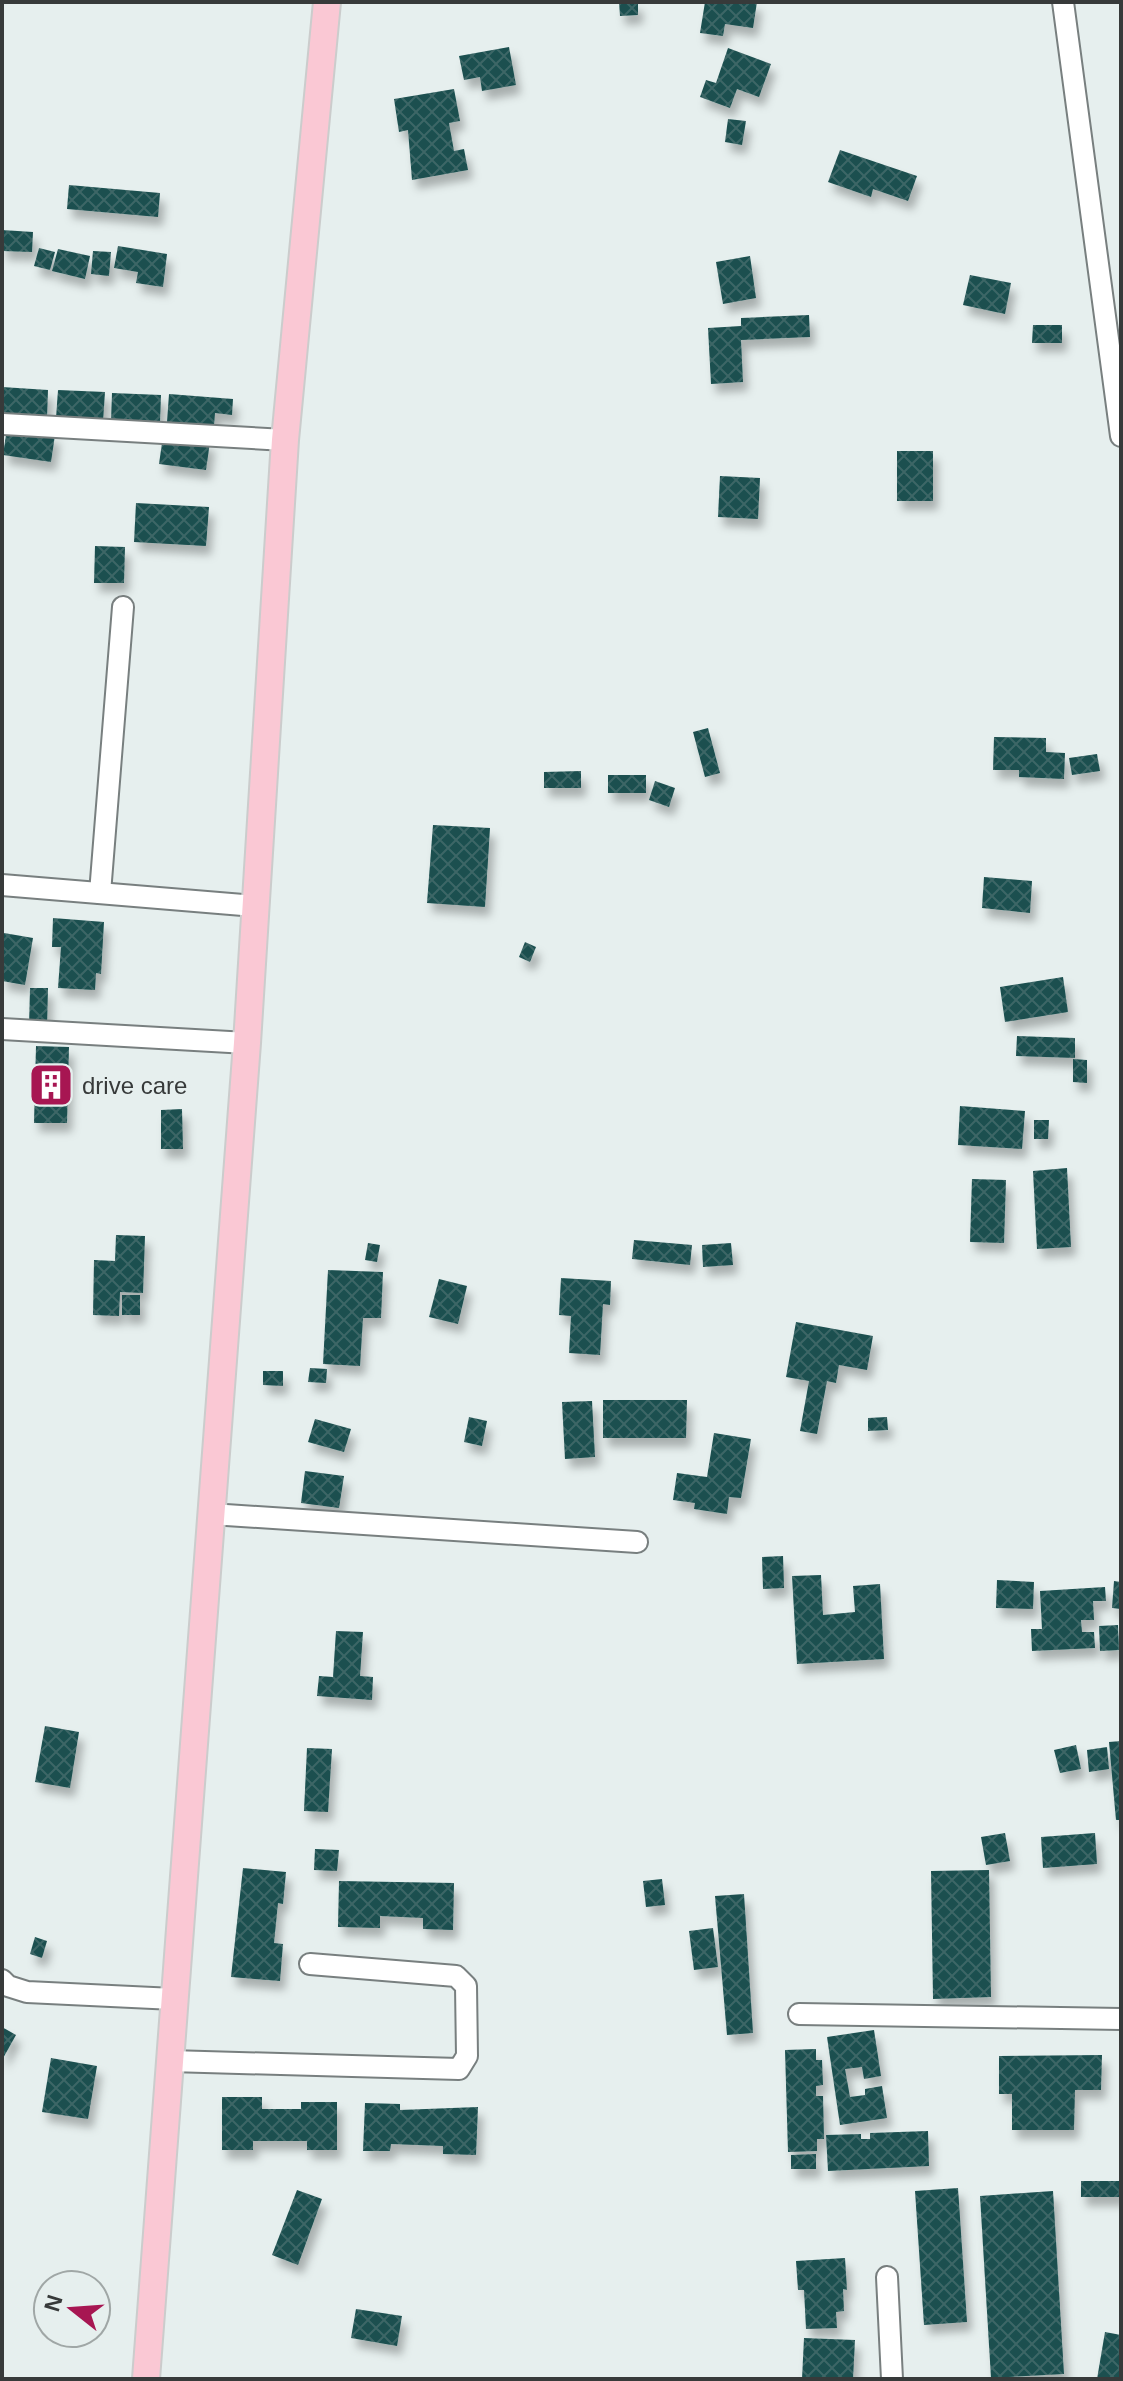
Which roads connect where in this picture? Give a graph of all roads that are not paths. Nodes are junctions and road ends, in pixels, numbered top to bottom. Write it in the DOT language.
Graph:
graph roads {
  1 [pos="327,2"];
  2 [pos="1063,2"];
  3 [pos="3,424"];
  4 [pos="1121,436"];
  5 [pos="285,440"];
  6 [pos="123,607"];
  7 [pos="2,885"];
  8 [pos="100,893"];
  9 [pos="255,906"];
  10 [pos="2,1029"];
  11 [pos="247,1043"];
  12 [pos="211,1514"];
  13 [pos="637,1542"];
  14 [pos="310,1964"];
  15 [pos="2,1980"];
  16 [pos="174,1999"];
  17 [pos="799,2014"];
  18 [pos="1121,2019"];
  19 [pos="170,2061"];
  20 [pos="887,2277"];
  21 [pos="146,2379"];
  22 [pos="892,2379"];
  1 -- 5 [label="main road"];
  2 -- 4 [label="street"];
  3 -- 5 [label="street"];
  5 -- 9 [label="main road"];
  6 -- 8 [label="street"];
  7 -- 8 [label="street"];
  8 -- 9 [label="street"];
  9 -- 11 [label="main road"];
  10 -- 11 [label="street"];
  11 -- 12 [label="main road"];
  12 -- 13 [label="street"];
  12 -- 16 [label="main road"];
  14 -- 19 [label="street"];
  15 -- 16 [label="street"];
  16 -- 19 [label="main road"];
  17 -- 18 [label="street"];
  19 -- 21 [label="main road"];
  20 -- 22 [label="street"];
}
